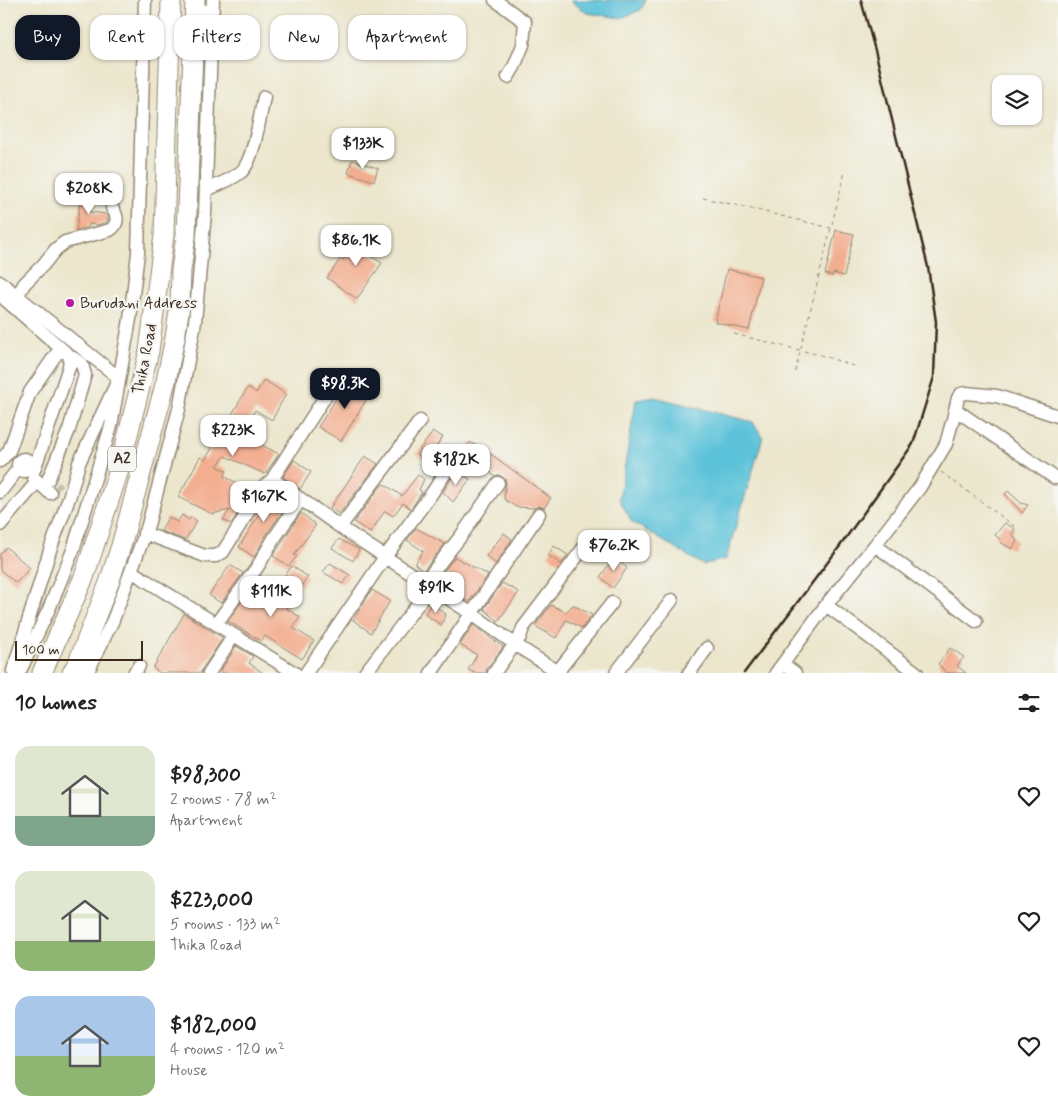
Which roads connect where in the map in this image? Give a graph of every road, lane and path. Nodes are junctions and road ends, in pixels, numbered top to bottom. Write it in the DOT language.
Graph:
graph roads {
  1 [pos="145,0"];
  2 [pos="171,0"];
  3 [pos="195,0"];
  4 [pos="205,0"];
  5 [pos="213,0"];
  6 [pos="495,0"];
  7 [pos="205,15"];
  8 [pos="212,15"];
  9 [pos="211,60"];
  10 [pos="508,77"];
  11 [pos="264,97"];
  12 [pos="845,172"];
  13 [pos="206,190"];
  14 [pos="703,198"];
  15 [pos="112,208"];
  16 [pos="832,228"];
  17 [pos="0,282"];
  18 [pos="0,294"];
  19 [pos="17,297"];
  20 [pos="734,334"];
  21 [pos="801,350"];
  22 [pos="67,353"];
  23 [pos="856,367"];
  24 [pos="795,372"];
  25 [pos="119,378"];
  26 [pos="330,389"];
  27 [pos="956,410"];
  28 [pos="1058,416"];
  29 [pos="420,421"];
  30 [pos="9,451"];
  31 [pos="458,454"];
  32 [pos="0,461"];
  33 [pos="933,466"];
  34 [pos="1055,478"];
  35 [pos="270,481"];
  36 [pos="44,482"];
  37 [pos="498,483"];
  38 [pos="0,492"];
  39 [pos="301,499"];
  40 [pos="539,514"];
  41 [pos="0,525"];
  42 [pos="340,527"];
  43 [pos="1017,528"];
  44 [pos="144,533"];
  45 [pos="591,538"];
  46 [pos="875,546"];
  47 [pos="384,557"];
  48 [pos="131,571"];
  49 [pos="427,585"];
  50 [pos="672,600"];
  51 [pos="612,603"];
  52 [pos="826,605"];
  53 [pos="472,614"];
  54 [pos="976,621"];
  55 [pos="216,624"];
  56 [pos="234,635"];
  57 [pos="515,645"];
  58 [pos="707,648"];
  59 [pos="277,668"];
  60 [pos="779,668"];
  61 [pos="559,672"];
  62 [pos="12,673"];
  63 [pos="19,673"];
  64 [pos="42,673"];
  65 [pos="72,673"];
  66 [pos="87,673"];
  67 [pos="209,673"];
  68 [pos="296,673"];
  69 [pos="306,673"];
  70 [pos="365,673"];
  71 [pos="431,673"];
  72 [pos="494,673"];
  73 [pos="616,673"];
  74 [pos="689,673"];
  75 [pos="795,673"];
  76 [pos="917,673"];
  1 -- 25 [label="street, Thika Road"];
  2 -- 64 [label="highway, Thika Road / A2"];
  3 -- 65 [label="highway, Thika Road / A2"];
  4 -- 7 [label="highway"];
  5 -- 8 [label="street"];
  6 -- 10 [label="street"];
  9 -- 13 [label="street"];
  11 -- 13 [label="street"];
  12 -- 16 [label="path"];
  13 -- 44 [label="street"];
  14 -- 16 [label="path"];
  15 -- 19 [label="street"];
  16 -- 21 [label="path"];
  17 -- 19 [label="street"];
  18 -- 22 [label="street"];
  19 -- 25 [label="street"];
  20 -- 21 [label="path"];
  21 -- 23 [label="path"];
  21 -- 24 [label="path"];
  22 -- 30 [label="street"];
  22 -- 36 [label="street"];
  22 -- 36 [label="street"];
  25 -- 36 [label="street"];
  25 -- 63 [label="street, Thika Road"];
  26 -- 35 [label="street"];
  27 -- 28 [label="street"];
  27 -- 33 [label="street"];
  27 -- 34 [label="street"];
  29 -- 42 [label="street"];
  30 -- 32 [label="street"];
  30 -- 36 [label="street"];
  31 -- 47 [label="street"];
  33 -- 43 [label="path"];
  33 -- 46 [label="street"];
  35 -- 39 [label="street"];
  35 -- 44 [label="street"];
  36 -- 38 [label="street"];
  36 -- 41 [label="street"];
  36 -- 62 [label="street"];
  37 -- 49 [label="street"];
  39 -- 42 [label="street"];
  39 -- 55 [label="street"];
  40 -- 53 [label="street"];
  42 -- 47 [label="street"];
  44 -- 48 [label="street"];
  45 -- 57 [label="street"];
  46 -- 52 [label="street"];
  46 -- 54 [label="street"];
  47 -- 49 [label="street"];
  47 -- 69 [label="street"];
  48 -- 55 [label="street"];
  48 -- 66 [label="street"];
  49 -- 53 [label="street"];
  49 -- 70 [label="street"];
  50 -- 73 [label="street"];
  51 -- 61 [label="street"];
  52 -- 60 [label="street"];
  52 -- 76 [label="street"];
  53 -- 57 [label="street"];
  53 -- 71 [label="street"];
  55 -- 56 [label="street"];
  56 -- 59 [label="street"];
  56 -- 67 [label="street"];
  57 -- 61 [label="street"];
  57 -- 72 [label="street"];
  58 -- 74 [label="street"];
  59 -- 68 [label="street"];
  60 -- 75 [label="street"];
}
